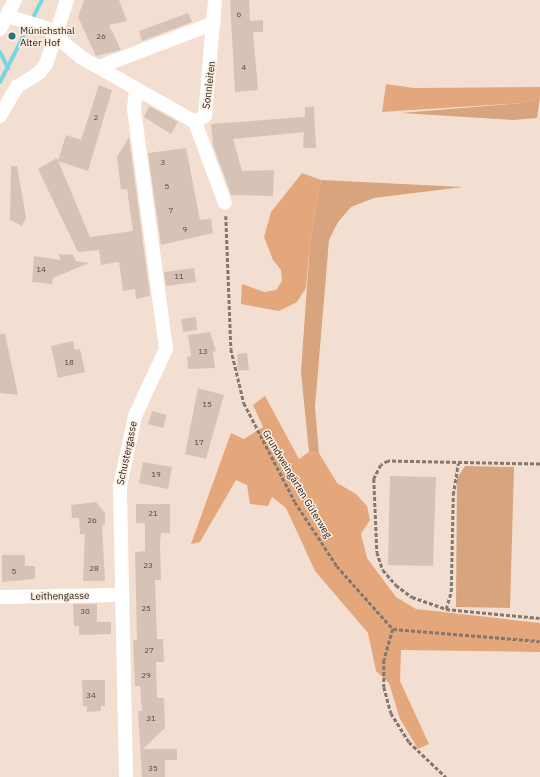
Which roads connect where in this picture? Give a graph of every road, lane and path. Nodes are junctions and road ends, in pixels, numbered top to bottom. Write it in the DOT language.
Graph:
graph roads {
  1 [pos="15,0"];
  2 [pos="67,0"];
  3 [pos="215,0"];
  4 [pos="7,16"];
  5 [pos="214,23"];
  6 [pos="0,29"];
  7 [pos="51,32"];
  8 [pos="100,67"];
  9 [pos="136,91"];
  10 [pos="0,116"];
  11 [pos="195,122"];
  12 [pos="226,203"];
  13 [pos="458,463"];
  14 [pos="540,464"];
  15 [pos="120,595"];
  16 [pos="0,597"];
  17 [pos="446,609"];
  18 [pos="540,618"];
  19 [pos="393,629"];
  20 [pos="540,641"];
  21 [pos="126,777"];
  22 [pos="446,777"];
  1 -- 4 [label="street"];
  2 -- 7 [label="street"];
  3 -- 5 [label="street, Sonnleiten"];
  4 -- 6 [label="street"];
  4 -- 7 [label="street"];
  5 -- 8 [label="street"];
  5 -- 11 [label="street, Sonnleiten"];
  7 -- 8 [label="street, Sonnleiten"];
  7 -- 10 [label="street"];
  8 -- 9 [label="street, Sonnleiten"];
  9 -- 11 [label="street, Sonnleiten"];
  9 -- 15 [label="street, Schustergasse"];
  11 -- 12 [label="street"];
  12 -- 19 [label="path, Grundweingärten Güterweg"];
  13 -- 14 [label="path"];
  13 -- 17 [label="path"];
  13 -- 17 [label="path"];
  15 -- 16 [label="street, Leithengasse"];
  15 -- 21 [label="street, Schustergasse"];
  17 -- 18 [label="path"];
  19 -- 20 [label="path"];
  19 -- 22 [label="path"];
}
